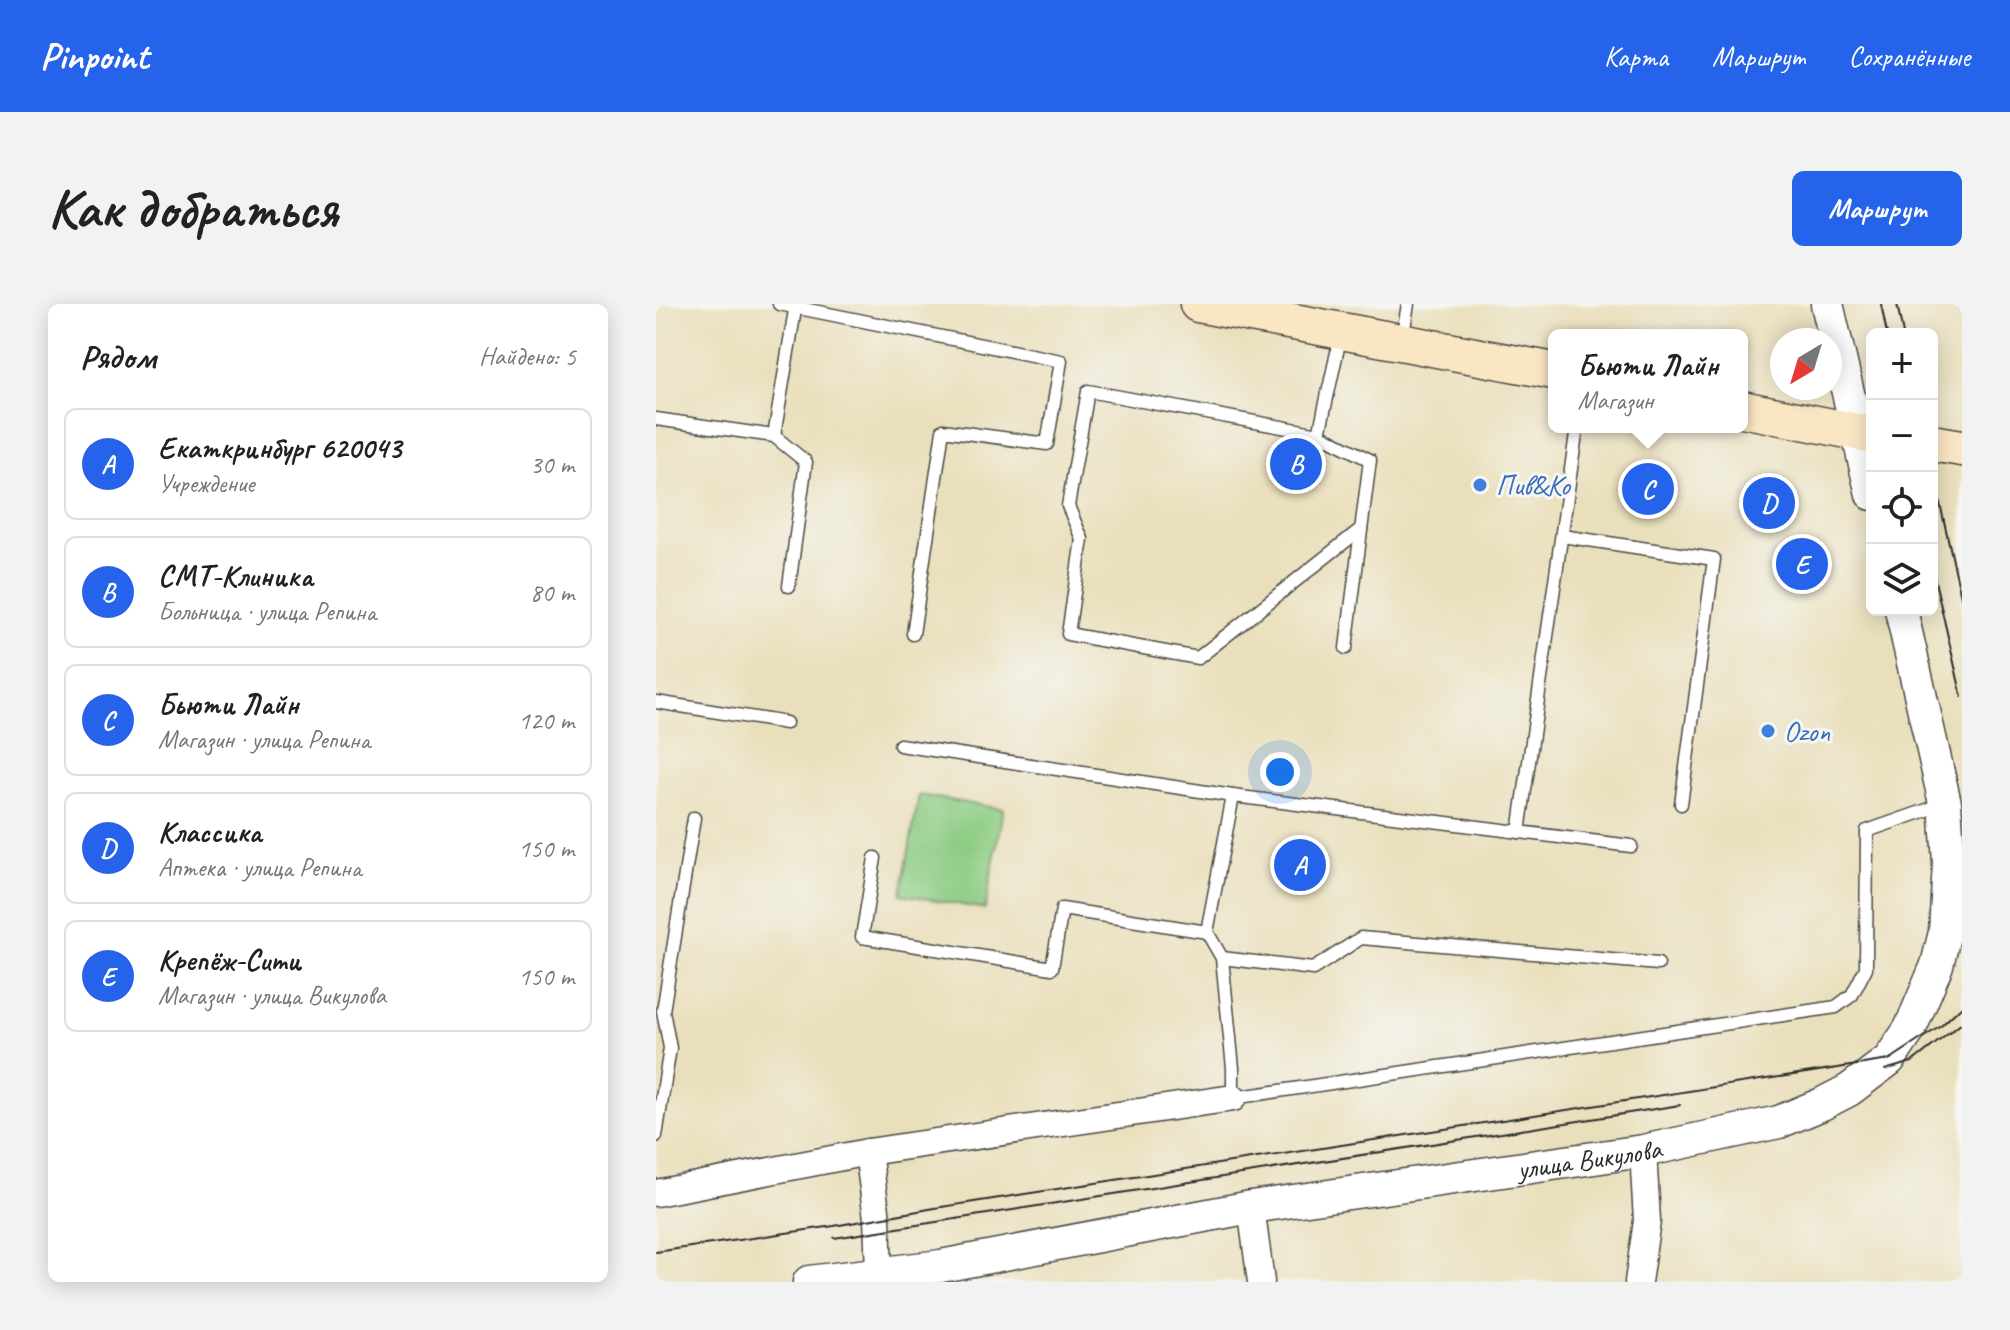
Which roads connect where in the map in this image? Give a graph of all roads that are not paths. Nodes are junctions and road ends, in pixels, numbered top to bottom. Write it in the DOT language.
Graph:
graph roads {
  1 [pos="779,304"];
  2 [pos="1198,304"];
  3 [pos="1408,304"];
  4 [pos="1827,304"];
  5 [pos="796,305"];
  6 [pos="1342,331"];
  7 [pos="1402,343"];
  8 [pos="1548,370"];
  9 [pos="1748,410"];
  10 [pos="656,419"];
  11 [pos="1576,433"];
  12 [pos="1319,434"];
  13 [pos="1864,434"];
  14 [pos="774,436"];
  15 [pos="1938,444"];
  16 [pos="1962,448"];
  17 [pos="1869,472"];
  18 [pos="1361,529"];
  19 [pos="1562,536"];
  20 [pos="789,586"];
  21 [pos="1902,616"];
  22 [pos="913,634"];
  23 [pos="1346,648"];
  24 [pos="656,702"];
  25 [pos="786,723"];
  26 [pos="900,745"];
  27 [pos="1233,796"];
  28 [pos="1945,803"];
  29 [pos="1681,804"];
  30 [pos="694,818"];
  31 [pos="1519,832"];
  32 [pos="1631,846"];
  33 [pos="875,858"];
  34 [pos="1207,932"];
  35 [pos="1222,958"];
  36 [pos="1658,964"];
  37 [pos="658,1008"];
  38 [pos="1233,1098"];
  39 [pos="656,1136"];
  40 [pos="1643,1151"];
  41 [pos="868,1152"];
  42 [pos="656,1193"];
  43 [pos="1251,1207"];
  44 [pos="878,1278"];
  45 [pos="809,1282"];
  46 [pos="1261,1282"];
  47 [pos="1638,1282"];
  1 -- 5 [label="lane"];
  2 -- 6 [label="main road"];
  3 -- 7 [label="lane"];
  4 -- 13 [label="street"];
  5 -- 14 [label="lane"];
  5 -- 22 [label="lane"];
  6 -- 7 [label="main road"];
  6 -- 12 [label="lane"];
  7 -- 8 [label="main road"];
  9 -- 13 [label="main road"];
  10 -- 14 [label="lane"];
  11 -- 19 [label="lane"];
  12 -- 18 [label="lane"];
  12 -- 18 [label="lane"];
  13 -- 17 [label="street"];
  14 -- 20 [label="lane"];
  15 -- 16 [label="main road"];
  18 -- 23 [label="lane"];
  19 -- 29 [label="lane"];
  19 -- 31 [label="lane"];
  21 -- 28 [label="street, улица Викулова"];
  24 -- 25 [label="lane"];
  26 -- 27 [label="lane"];
  27 -- 31 [label="lane"];
  27 -- 34 [label="lane"];
  28 -- 38 [label="lane"];
  28 -- 40 [label="street, улица Викулова"];
  30 -- 37 [label="lane"];
  31 -- 32 [label="lane"];
  33 -- 34 [label="lane"];
  34 -- 35 [label="lane"];
  35 -- 36 [label="lane"];
  35 -- 38 [label="lane"];
  37 -- 39 [label="lane"];
  38 -- 41 [label="street"];
  40 -- 43 [label="street, улица Викулова"];
  40 -- 47 [label="street"];
  41 -- 42 [label="street"];
  41 -- 44 [label="street"];
  43 -- 44 [label="street, улица Викулова"];
  43 -- 46 [label="street"];
  44 -- 45 [label="street, улица Викулова"];
}
